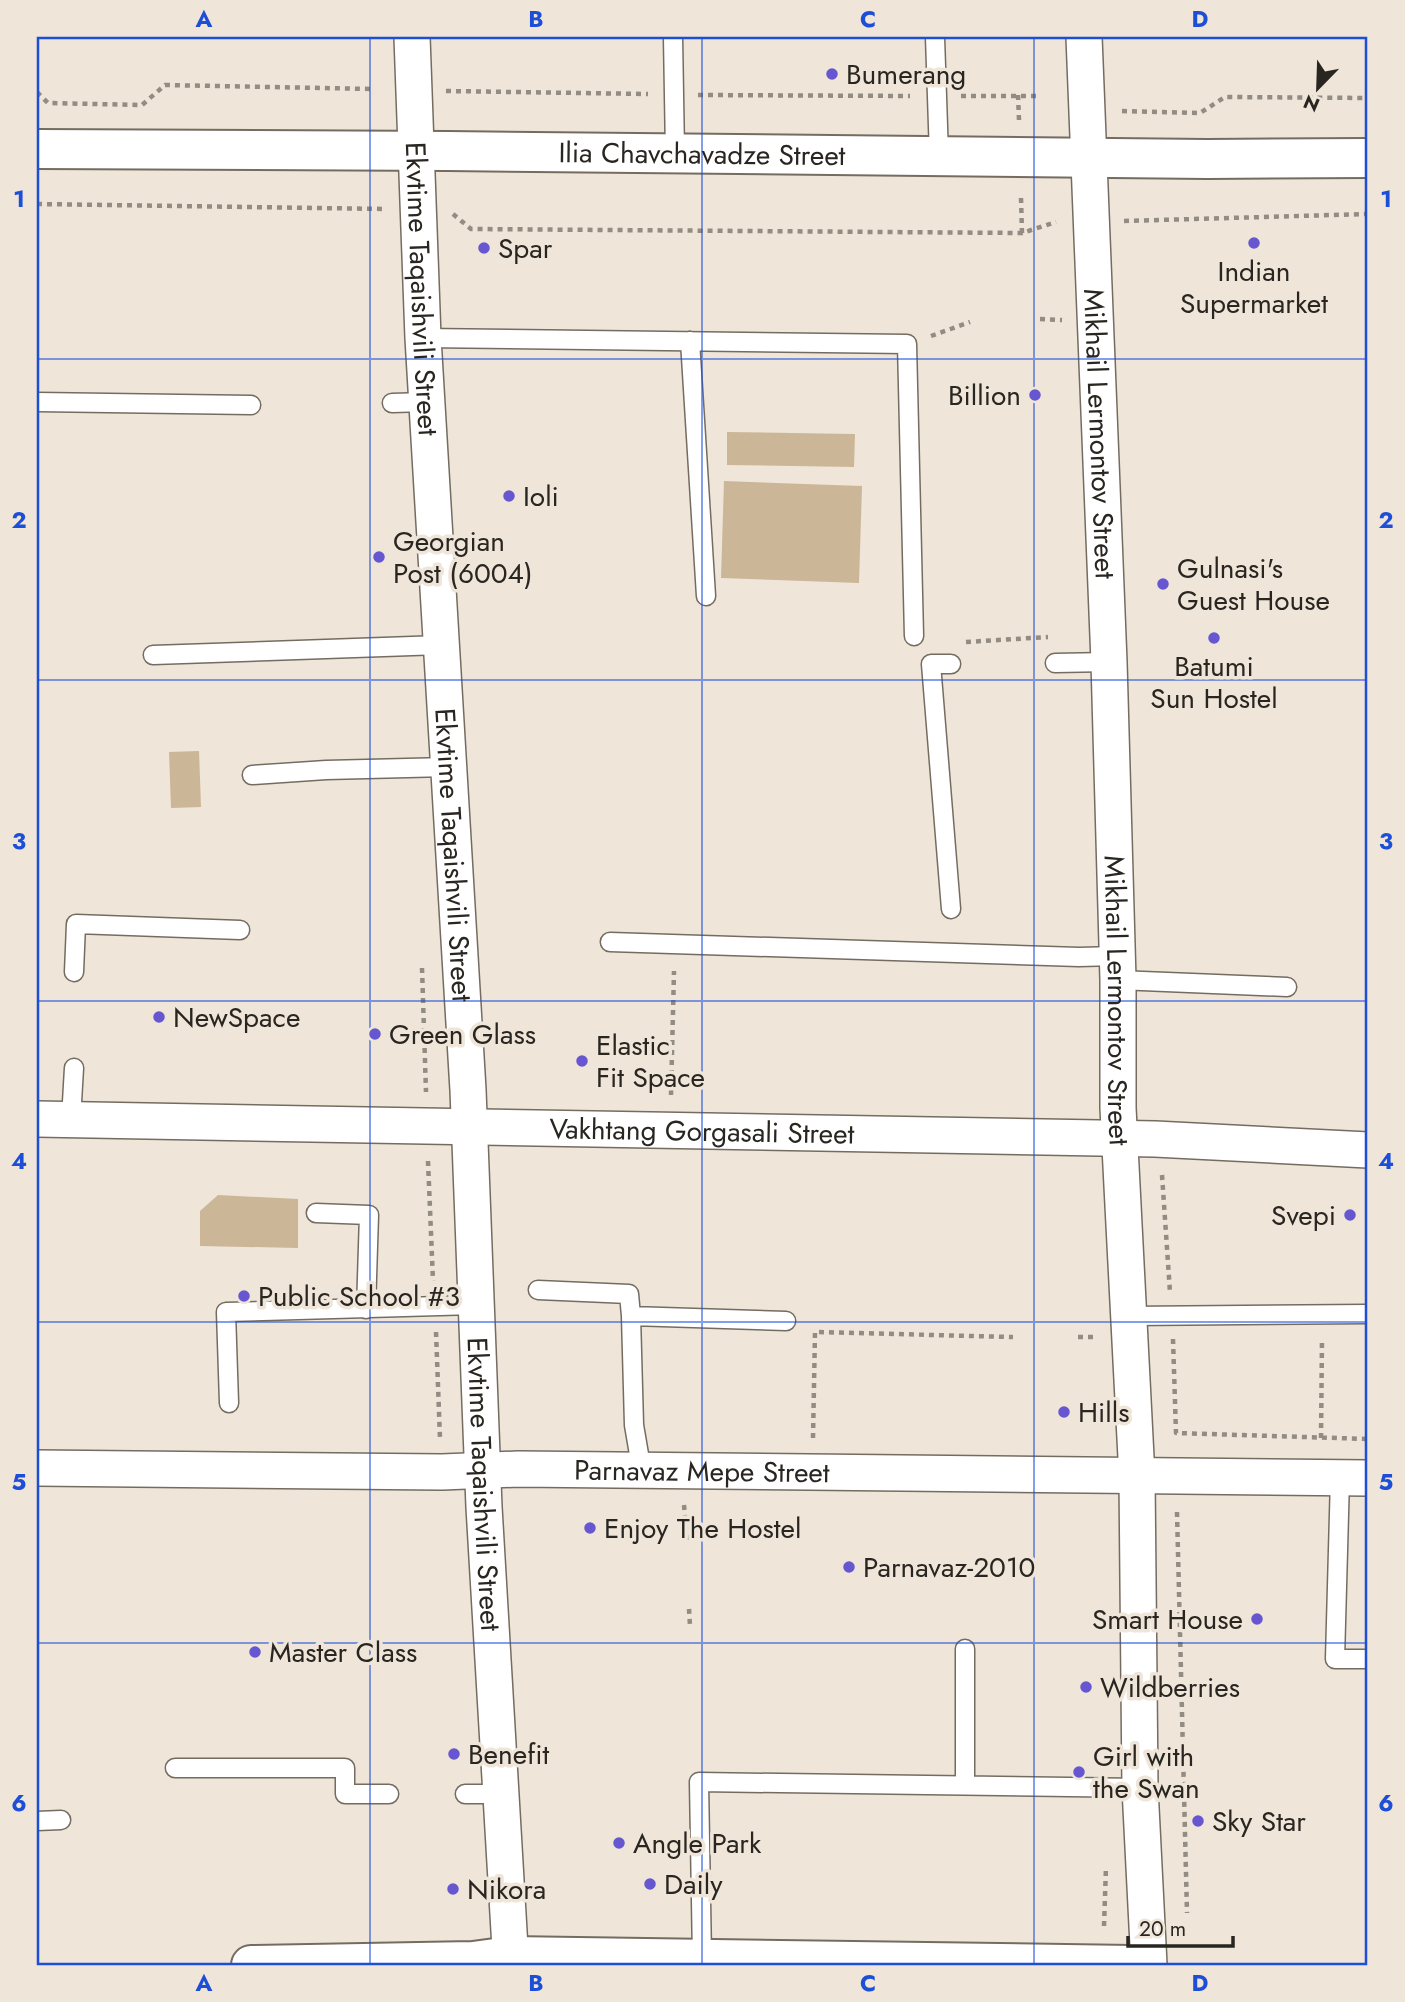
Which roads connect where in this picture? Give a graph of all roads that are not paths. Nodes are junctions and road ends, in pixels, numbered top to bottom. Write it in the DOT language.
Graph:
graph roads {
  1 [pos="412,37"];
  2 [pos="674,37"];
  3 [pos="935,37"];
  4 [pos="1084,37"];
  5 [pos="37,149"];
  6 [pos="416,152"];
  7 [pos="675,153"];
  8 [pos="939,156"];
  9 [pos="1090,158"];
  10 [pos="1368,158"];
  11 [pos="423,338"];
  12 [pos="690,341"];
  13 [pos="37,402"];
  14 [pos="427,402"];
  15 [pos="392,403"];
  16 [pos="251,405"];
  17 [pos="706,596"];
  18 [pos="914,636"];
  19 [pos="441,645"];
  20 [pos="153,655"];
  21 [pos="1109,662"];
  22 [pos="1055,663"];
  23 [pos="951,664"];
  24 [pos="448,767"];
  25 [pos="252,775"];
  26 [pos="951,909"];
  27 [pos="240,930"];
  28 [pos="610,942"];
  29 [pos="1117,968"];
  30 [pos="74,972"];
  31 [pos="1287,987"];
  32 [pos="74,1068"];
  33 [pos="37,1119"];
  34 [pos="71,1119"];
  35 [pos="468,1126"];
  36 [pos="1122,1138"];
  37 [pos="1368,1150"];
  38 [pos="316,1213"];
  39 [pos="538,1290"];
  40 [pos="475,1305"];
  41 [pos="366,1308"];
  42 [pos="1368,1314"];
  43 [pos="631,1315"];
  44 [pos="1130,1316"];
  45 [pos="786,1321"];
  46 [pos="229,1403"];
  47 [pos="37,1468"];
  48 [pos="483,1470"];
  49 [pos="642,1472"];
  50 [pos="1137,1476"];
  51 [pos="1354,1478"];
  52 [pos="965,1649"];
  53 [pos="1368,1659"];
  54 [pos="175,1768"];
  55 [pos="965,1786"];
  56 [pos="1140,1788"];
  57 [pos="389,1794"];
  58 [pos="465,1794"];
  59 [pos="501,1794"];
  60 [pos="61,1820"];
  61 [pos="37,1821"];
  62 [pos="511,1961"];
  63 [pos="725,1961"];
  64 [pos="961,1964"];
  65 [pos="251,1965"];
  66 [pos="1132,1965"];
  67 [pos="1149,1965"];
  1 -- 6 [label="street, Ekvtime Taqaishvili Street"];
  2 -- 7 [label="lane"];
  3 -- 8 [label="lane"];
  4 -- 9 [label="street, Mikhail Lermontov Street"];
  5 -- 6 [label="main road, Ilia Chavchavadze Street"];
  6 -- 7 [label="main road, Ilia Chavchavadze Street"];
  6 -- 11 [label="street, Ekvtime Taqaishvili Street"];
  7 -- 8 [label="main road, Ilia Chavchavadze Street"];
  8 -- 9 [label="main road, Ilia Chavchavadze Street"];
  9 -- 10 [label="main road, Ilia Chavchavadze Street"];
  9 -- 21 [label="street, Mikhail Lermontov Street"];
  11 -- 12 [label="lane"];
  11 -- 14 [label="street, Ekvtime Taqaishvili Street"];
  12 -- 17 [label="lane"];
  12 -- 18 [label="lane"];
  13 -- 16 [label="lane"];
  14 -- 15 [label="lane"];
  14 -- 19 [label="street, Ekvtime Taqaishvili Street"];
  19 -- 20 [label="lane"];
  19 -- 24 [label="street, Ekvtime Taqaishvili Street"];
  21 -- 22 [label="lane"];
  21 -- 29 [label="street, Mikhail Lermontov Street"];
  23 -- 26 [label="lane"];
  24 -- 25 [label="lane"];
  24 -- 35 [label="street, Ekvtime Taqaishvili Street"];
  27 -- 30 [label="lane"];
  28 -- 29 [label="lane"];
  29 -- 31 [label="lane"];
  29 -- 36 [label="street, Mikhail Lermontov Street"];
  32 -- 34 [label="lane"];
  33 -- 34 [label="street, Vakhtang Gorgasali Street"];
  34 -- 35 [label="street, Vakhtang Gorgasali Street"];
  35 -- 36 [label="street, Vakhtang Gorgasali Street"];
  35 -- 40 [label="street, Ekvtime Taqaishvili Street"];
  36 -- 37 [label="street, Vakhtang Gorgasali Street"];
  36 -- 44 [label="street, Mikhail Lermontov Street"];
  38 -- 41 [label="lane"];
  39 -- 43 [label="lane"];
  40 -- 41 [label="lane"];
  40 -- 48 [label="street, Ekvtime Taqaishvili Street"];
  41 -- 46 [label="lane"];
  42 -- 44 [label="lane"];
  43 -- 45 [label="lane"];
  43 -- 49 [label="lane"];
  44 -- 50 [label="street, Mikhail Lermontov Street"];
  47 -- 48 [label="street, Parnavaz Mepe Street"];
  48 -- 49 [label="street, Parnavaz Mepe Street"];
  48 -- 59 [label="street, Ekvtime Taqaishvili Street"];
  49 -- 50 [label="street, Parnavaz Mepe Street"];
  50 -- 51 [label="street, Parnavaz Mepe Street"];
  50 -- 56 [label="street, Mikhail Lermontov Street"];
  51 -- 53 [label="lane"];
  52 -- 55 [label="lane"];
  54 -- 57 [label="lane"];
  55 -- 56 [label="lane"];
  55 -- 63 [label="lane"];
  56 -- 67 [label="street, Mikhail Lermontov Street"];
  58 -- 59 [label="lane"];
  59 -- 62 [label="street, Ekvtime Taqaishvili Street"];
  60 -- 61 [label="lane"];
  62 -- 63 [label="main road"];
  62 -- 65 [label="main road"];
  63 -- 64 [label="main road"];
  64 -- 66 [label="main road"];
}
